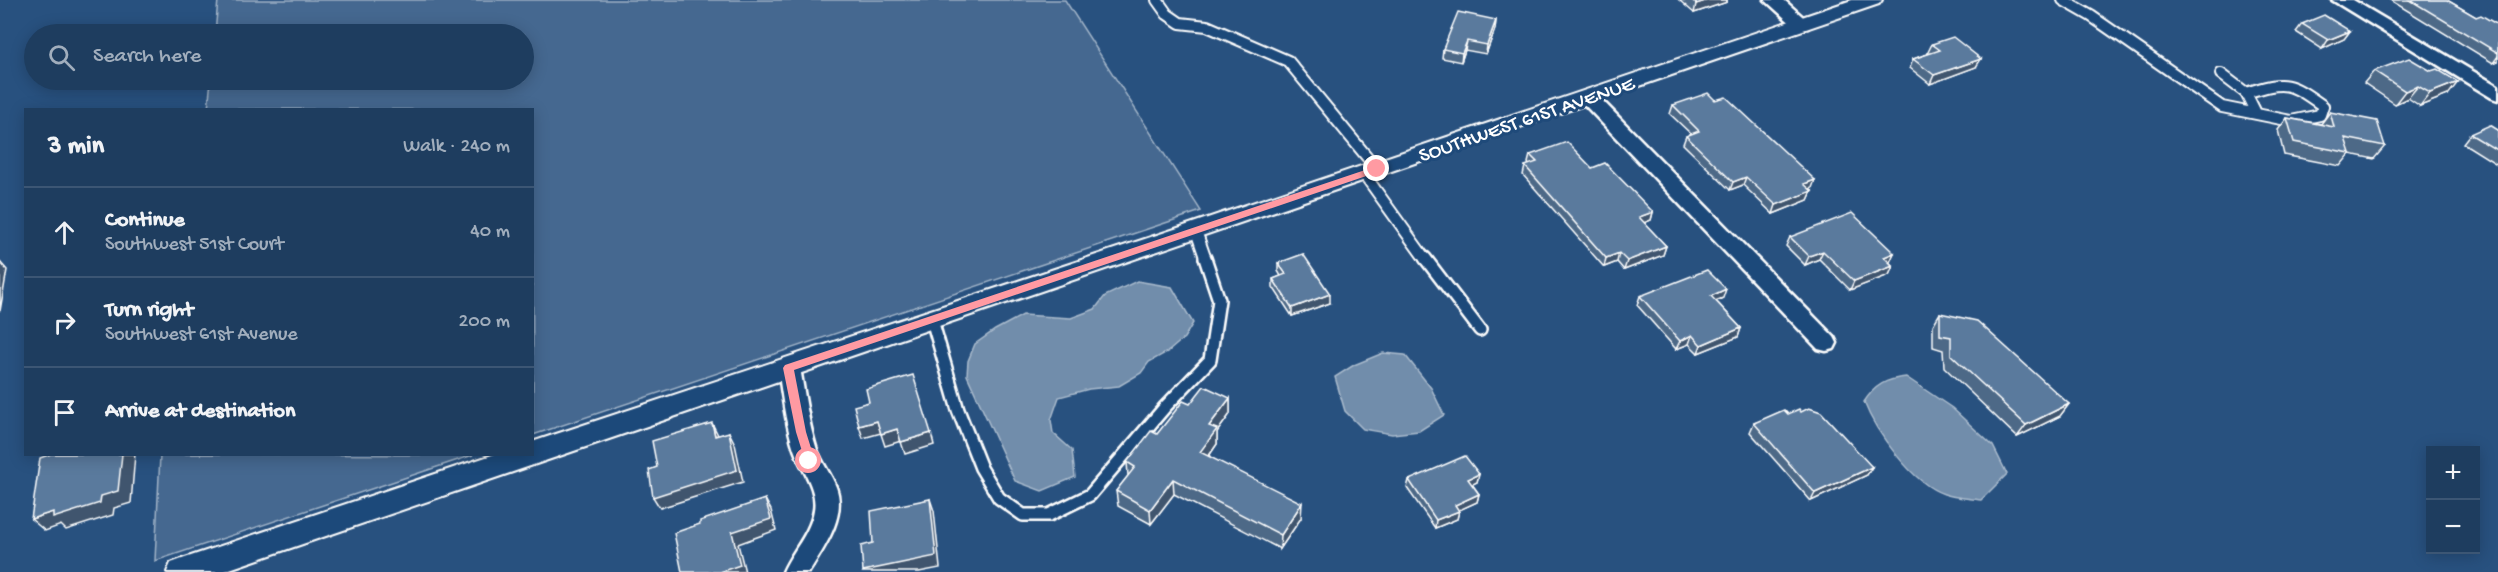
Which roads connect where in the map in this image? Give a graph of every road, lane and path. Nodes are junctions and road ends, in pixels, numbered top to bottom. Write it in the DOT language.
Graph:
graph roads {
  1 [pos="1157,0"];
  2 [pos="1774,0"];
  3 [pos="1872,0"];
  4 [pos="2063,0"];
  5 [pos="2342,0"];
  6 [pos="1802,24"];
  7 [pos="2221,74"];
  8 [pos="2246,93"];
  9 [pos="2498,94"];
  10 [pos="1588,97"];
  11 [pos="2256,113"];
  12 [pos="1371,171"];
  13 [pos="1196,231"];
  14 [pos="932,320"];
  15 [pos="1480,330"];
  16 [pos="1826,343"];
  17 [pos="789,368"];
  18 [pos="534,453"];
  19 [pos="526,456"];
  20 [pos="182,572"];
  21 [pos="795,572"];
  1 -- 12 [label="lane"];
  2 -- 6 [label="street"];
  3 -- 6 [label="street, SOUTHWEST 61ST AVENUE"];
  4 -- 11 [label="lane"];
  5 -- 9 [label="street"];
  6 -- 10 [label="street, SOUTHWEST 61ST AVENUE"];
  7 -- 8 [label="lane"];
  8 -- 11 [label="lane"];
  8 -- 11 [label="lane"];
  10 -- 12 [label="street, SOUTHWEST 61ST AVENUE"];
  10 -- 16 [label="street"];
  12 -- 13 [label="street, SOUTHWEST 61ST AVENUE"];
  12 -- 15 [label="lane"];
  13 -- 14 [label="street, SOUTHWEST 61ST AVENUE"];
  13 -- 14 [label="lane"];
  14 -- 17 [label="street, SOUTHWEST 61ST AVENUE"];
  17 -- 18 [label="street, SOUTHWEST 61ST AVENUE"];
  17 -- 21 [label="street"];
  19 -- 20 [label="street, SOUTHWEST 61ST AVENUE"];
}
